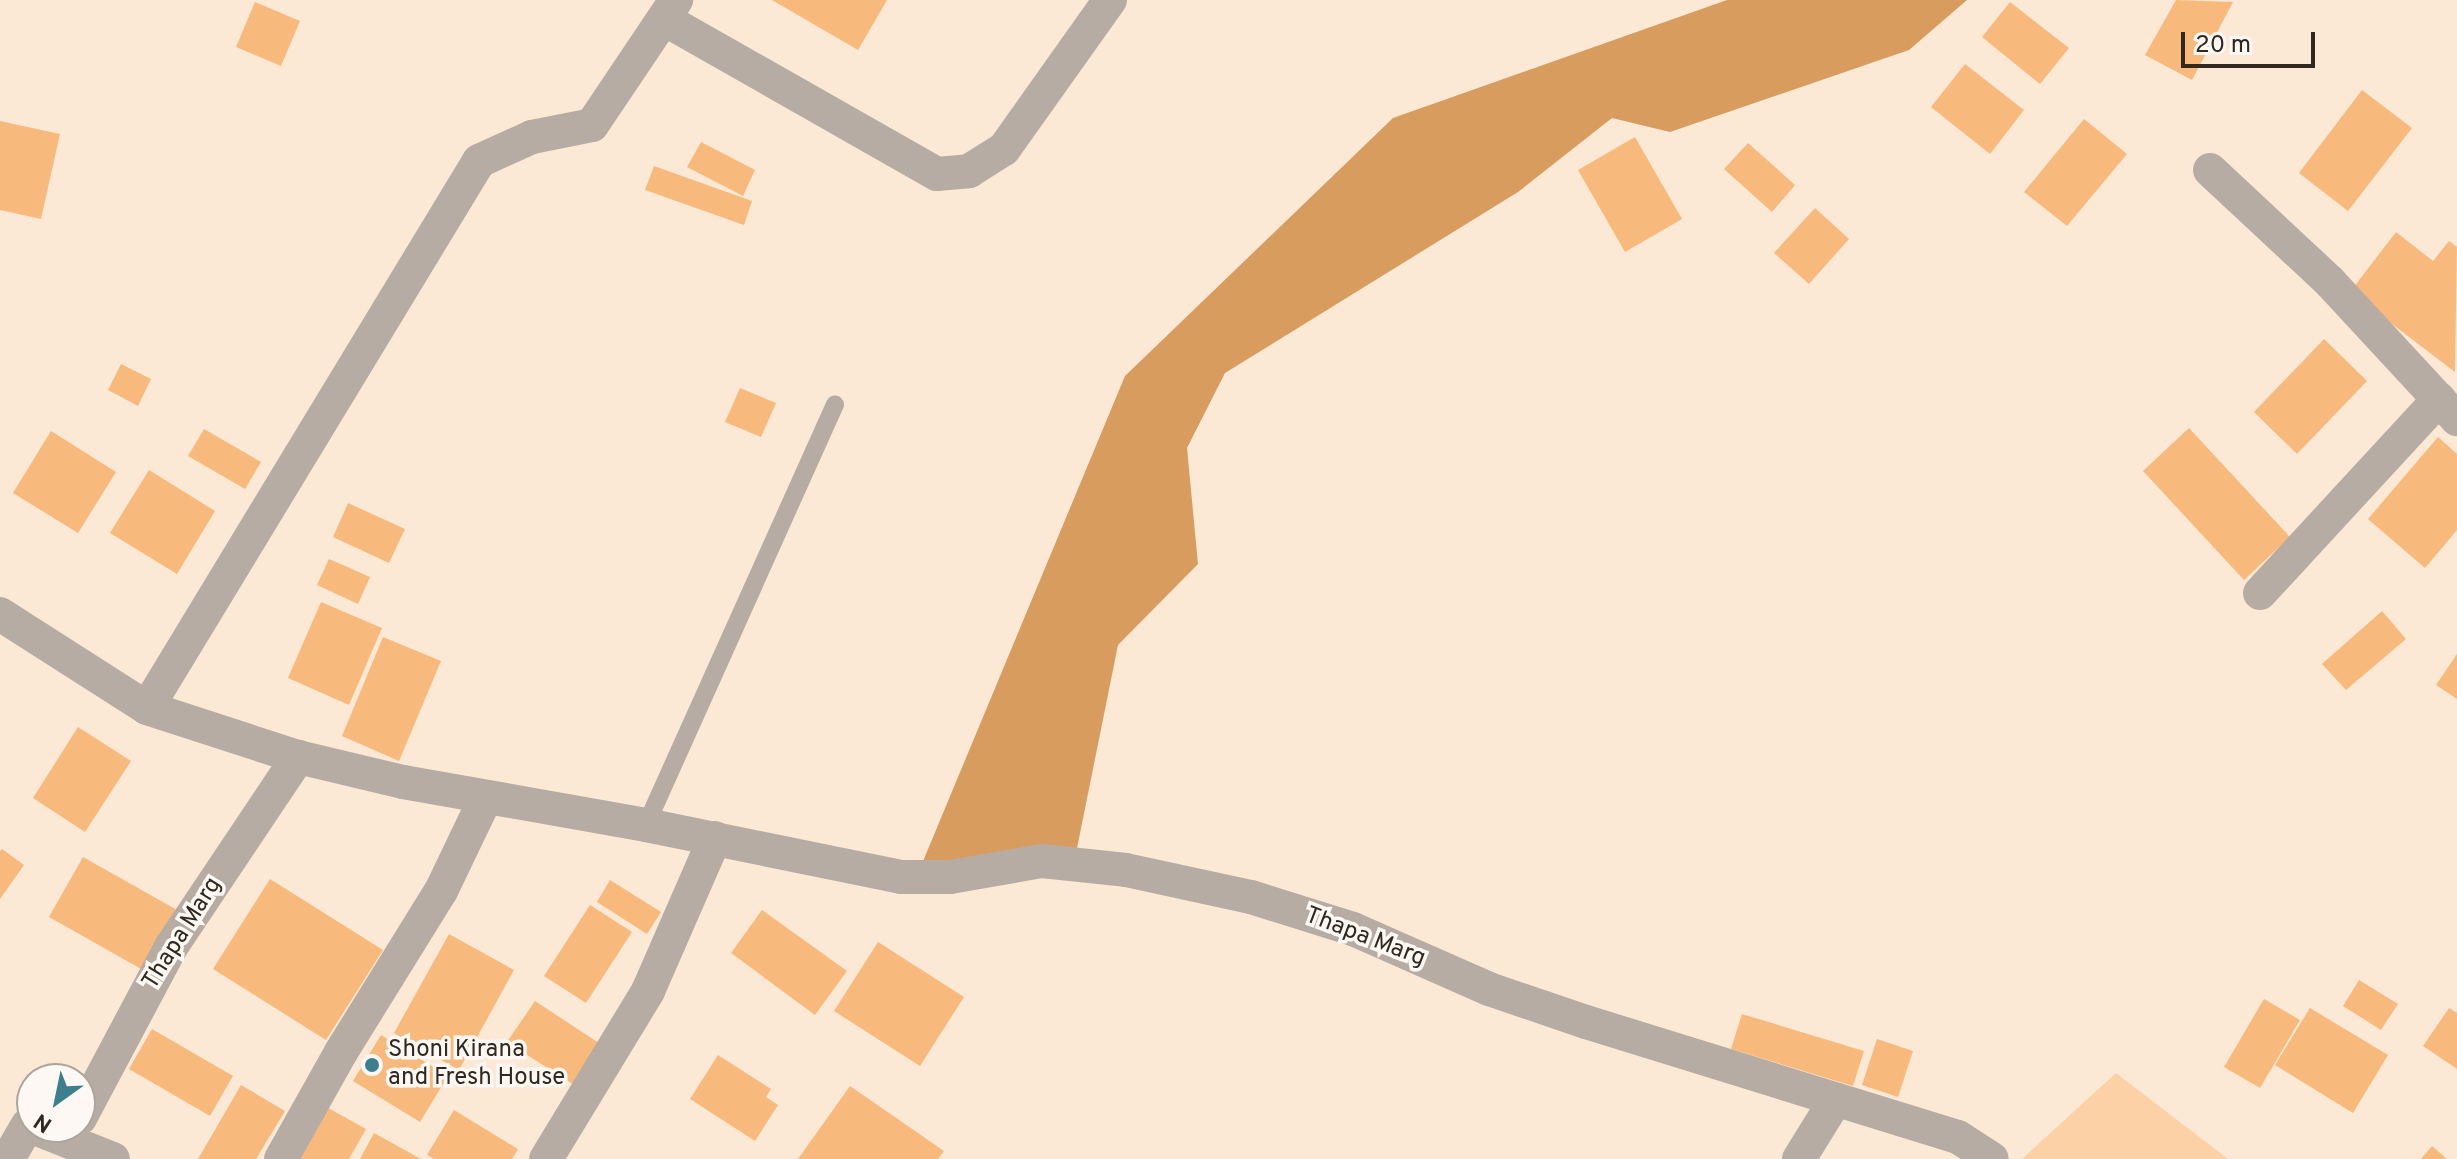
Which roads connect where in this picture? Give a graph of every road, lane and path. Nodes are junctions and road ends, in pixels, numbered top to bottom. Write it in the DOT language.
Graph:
graph roads {
  1 [pos="1110,0"];
  2 [pos="670,10"];
  3 [pos="2210,170"];
  4 [pos="835,405"];
  5 [pos="2448,409"];
  6 [pos="2260,593"];
  7 [pos="0,614"];
  8 [pos="147,708"];
  9 [pos="298,757"];
  10 [pos="486,797"];
  11 [pos="646,825"];
  12 [pos="715,838"];
  13 [pos="96,1088"];
  14 [pos="1836,1099"];
  15 [pos="16,1140"];
  16 [pos="92,1143"];
  17 [pos="8,1159"];
  18 [pos="113,1159"];
  19 [pos="281,1159"];
  20 [pos="546,1159"];
  21 [pos="1799,1159"];
  22 [pos="1992,1159"];
  1 -- 2 [label="street"];
  2 -- 8 [label="street"];
  3 -- 5 [label="street"];
  4 -- 11 [label="lane"];
  5 -- 6 [label="street"];
  7 -- 8 [label="street, Thapa Marg"];
  8 -- 9 [label="street, Thapa Marg"];
  9 -- 10 [label="street, Thapa Marg"];
  9 -- 13 [label="street, Thapa Marg"];
  10 -- 11 [label="street, Thapa Marg"];
  10 -- 19 [label="street"];
  11 -- 12 [label="street, Thapa Marg"];
  12 -- 14 [label="street, Thapa Marg"];
  12 -- 20 [label="street"];
  14 -- 21 [label="street"];
  14 -- 22 [label="street, Thapa Marg"];
  15 -- 17 [label="street"];
  16 -- 18 [label="street"];
}
